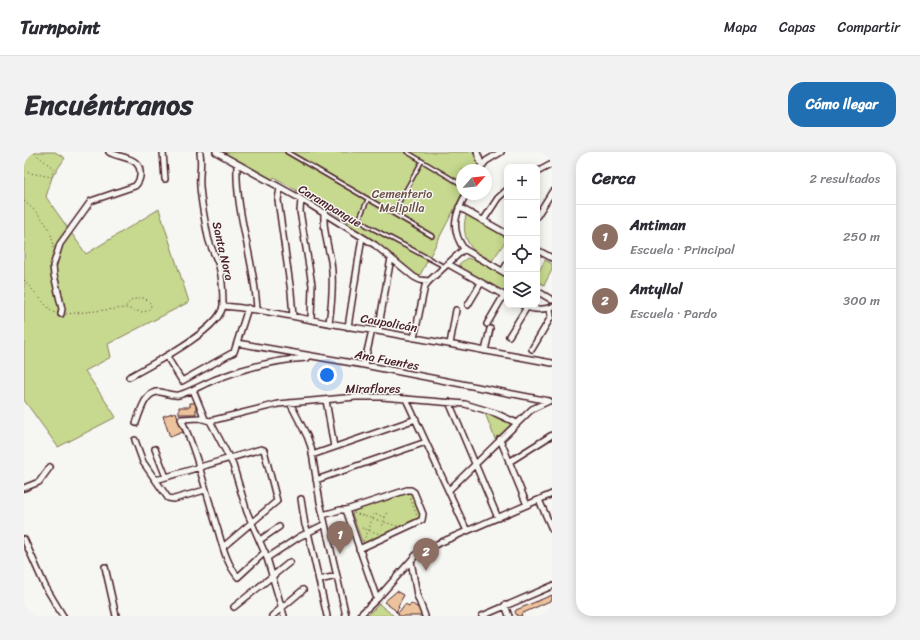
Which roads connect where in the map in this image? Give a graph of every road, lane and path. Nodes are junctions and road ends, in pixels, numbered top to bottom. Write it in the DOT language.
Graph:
graph roads {
  1 [pos="34,152"];
  2 [pos="163,152"];
  3 [pos="200,152"];
  4 [pos="216,152"];
  5 [pos="287,152"];
  6 [pos="407,152"];
  7 [pos="477,152"];
  8 [pos="501,152"];
  9 [pos="112,153"];
  10 [pos="422,161"];
  11 [pos="237,164"];
  12 [pos="479,164"];
  13 [pos="483,164"];
  14 [pos="552,164"];
  15 [pos="540,170"];
  16 [pos="24,172"];
  17 [pos="164,179"];
  18 [pos="456,181"];
  19 [pos="280,188"];
  20 [pos="552,192"];
  21 [pos="504,193"];
  22 [pos="368,199"];
  23 [pos="301,200"];
  24 [pos="463,200"];
  25 [pos="24,201"];
  26 [pos="459,207"];
  27 [pos="540,211"];
  28 [pos="393,213"];
  29 [pos="324,215"];
  30 [pos="483,221"];
  31 [pos="504,232"];
  32 [pos="432,236"];
  33 [pos="362,237"];
  34 [pos="53,250"];
  35 [pos="464,250"];
  36 [pos="540,252"];
  37 [pos="391,258"];
  38 [pos="552,258"];
  39 [pos="446,266"];
  40 [pos="504,271"];
  41 [pos="24,280"];
  42 [pos="429,281"];
  43 [pos="482,283"];
  44 [pos="540,293"];
  45 [pos="504,295"];
  46 [pos="504,298"];
  47 [pos="552,300"];
  48 [pos="468,305"];
  49 [pos="223,306"];
  50 [pos="551,307"];
  51 [pos="126,308"];
  52 [pos="248,308"];
  53 [pos="523,308"];
  54 [pos="532,308"];
  55 [pos="257,310"];
  56 [pos="456,310"];
  57 [pos="61,314"];
  58 [pos="293,316"];
  59 [pos="311,320"];
  60 [pos="329,323"];
  61 [pos="487,324"];
  62 [pos="348,327"];
  63 [pos="490,329"];
  64 [pos="372,330"];
  65 [pos="378,331"];
  66 [pos="509,336"];
  67 [pos="414,338"];
  68 [pos="237,343"];
  69 [pos="450,344"];
  70 [pos="532,349"];
  71 [pos="485,351"];
  72 [pos="167,357"];
  73 [pos="316,357"];
  74 [pos="552,364"];
  75 [pos="364,365"];
  76 [pos="129,377"];
  77 [pos="193,390"];
  78 [pos="533,398"];
  79 [pos="406,399"];
  80 [pos="326,400"];
  81 [pos="550,400"];
  82 [pos="449,402"];
  83 [pos="290,403"];
  84 [pos="538,405"];
  85 [pos="416,418"];
  86 [pos="207,420"];
  87 [pos="136,423"];
  88 [pos="517,423"];
  89 [pos="552,435"];
  90 [pos="135,440"];
  91 [pos="500,440"];
  92 [pos="426,442"];
  93 [pos="334,447"];
  94 [pos="155,449"];
  95 [pos="312,455"];
  96 [pos="230,458"];
  97 [pos="509,462"];
  98 [pos="475,464"];
  99 [pos="50,467"];
  100 [pos="199,467"];
  101 [pos="166,477"];
  102 [pos="156,480"];
  103 [pos="316,480"];
  104 [pos="24,488"];
  105 [pos="205,490"];
  106 [pos="407,490"];
  107 [pos="448,490"];
  108 [pos="552,494"];
  109 [pos="301,499"];
  110 [pos="539,500"];
  111 [pos="527,506"];
  112 [pos="346,510"];
  113 [pos="387,511"];
  114 [pos="323,515"];
  115 [pos="385,517"];
  116 [pos="498,518"];
  117 [pos="372,519"];
  118 [pos="252,522"];
  119 [pos="383,522"];
  120 [pos="419,522"];
  121 [pos="325,524"];
  122 [pos="396,526"];
  123 [pos="279,527"];
  124 [pos="362,528"];
  125 [pos="368,530"];
  126 [pos="552,530"];
  127 [pos="468,531"];
  128 [pos="308,532"];
  129 [pos="24,539"];
  130 [pos="260,540"];
  131 [pos="223,547"];
  132 [pos="359,549"];
  133 [pos="266,555"];
  134 [pos="411,561"];
  135 [pos="290,562"];
  136 [pos="104,567"];
  137 [pos="273,575"];
  138 [pos="336,576"];
  139 [pos="319,580"];
  140 [pos="552,586"];
  141 [pos="303,590"];
  142 [pos="377,599"];
  143 [pos="234,606"];
  144 [pos="504,606"];
  145 [pos="282,608"];
  146 [pos="385,613"];
  147 [pos="63,616"];
  148 [pos="116,616"];
  149 [pos="272,616"];
  150 [pos="284,616"];
  151 [pos="326,616"];
  152 [pos="346,616"];
  153 [pos="359,616"];
  154 [pos="383,616"];
  155 [pos="425,616"];
  156 [pos="482,616"];
  157 [pos="509,616"];
  1 -- 16 [label="path"];
  2 -- 17 [label="street"];
  3 -- 49 [label="street, Santa Nora"];
  4 -- 11 [label="street, Carampangue"];
  5 -- 22 [label="lane"];
  6 -- 10 [label="lane"];
  7 -- 12 [label="street"];
  8 -- 13 [label="street"];
  9 -- 57 [label="street"];
  10 -- 18 [label="lane"];
  10 -- 28 [label="lane"];
  11 -- 19 [label="street, Carampangue"];
  11 -- 55 [label="street"];
  14 -- 15 [label="street"];
  19 -- 23 [label="street, Carampangue"];
  19 -- 58 [label="street"];
  20 -- 27 [label="street"];
  21 -- 30 [label="street"];
  22 -- 28 [label="lane"];
  22 -- 39 [label="lane"];
  23 -- 29 [label="street, Carampangue"];
  23 -- 59 [label="street"];
  24 -- 26 [label="street"];
  25 -- 34 [label="path"];
  26 -- 30 [label="street"];
  26 -- 35 [label="street"];
  28 -- 32 [label="lane"];
  29 -- 33 [label="street, Carampangue"];
  29 -- 60 [label="street"];
  30 -- 31 [label="street"];
  33 -- 37 [label="street, Carampangue"];
  33 -- 62 [label="street"];
  35 -- 39 [label="street"];
  35 -- 40 [label="street"];
  36 -- 38 [label="street"];
  37 -- 42 [label="street, Carampangue"];
  37 -- 65 [label="street"];
  39 -- 42 [label="street"];
  39 -- 43 [label="street"];
  41 -- 57 [label="path"];
  42 -- 67 [label="street"];
  43 -- 45 [label="street"];
  43 -- 48 [label="street"];
  44 -- 47 [label="street"];
  46 -- 61 [label="street"];
  49 -- 52 [label="street, Caupolicán"];
  49 -- 72 [label="street"];
  50 -- 54 [label="street"];
  50 -- 70 [label="street"];
  51 -- 51 [label="path"];
  51 -- 57 [label="path"];
  52 -- 55 [label="street, Caupolicán"];
  52 -- 68 [label="street"];
  53 -- 66 [label="street"];
  55 -- 58 [label="street, Caupolicán"];
  56 -- 69 [label="street"];
  58 -- 59 [label="street, Caupolicán"];
  59 -- 60 [label="street, Caupolicán"];
  60 -- 62 [label="street, Caupolicán"];
  62 -- 64 [label="street, Caupolicán"];
  63 -- 71 [label="street"];
  64 -- 65 [label="street, Caupolicán"];
  64 -- 75 [label="street"];
  65 -- 67 [label="street, Caupolicán"];
  67 -- 69 [label="street, Caupolicán"];
  68 -- 72 [label="street"];
  68 -- 73 [label="street, Ana Fuentes"];
  69 -- 71 [label="street, Caupolicán"];
  71 -- 74 [label="street, Caupolicán"];
  72 -- 76 [label="street"];
  73 -- 75 [label="street, Ana Fuentes"];
  73 -- 77 [label="street"];
  75 -- 78 [label="street, Ana Fuentes"];
  77 -- 86 [label="street"];
  77 -- 87 [label="street"];
  78 -- 81 [label="street, Ana Fuentes"];
  78 -- 84 [label="street"];
  79 -- 80 [label="street, Miraflores"];
  79 -- 82 [label="street, Miraflores"];
  79 -- 85 [label="street"];
  80 -- 83 [label="street, Miraflores"];
  80 -- 93 [label="street"];
  81 -- 84 [label="street"];
  82 -- 88 [label="street, Miraflores"];
  82 -- 98 [label="street"];
  83 -- 86 [label="street, Miraflores"];
  83 -- 95 [label="street"];
  84 -- 88 [label="street"];
  85 -- 92 [label="street"];
  85 -- 93 [label="street"];
  86 -- 96 [label="street"];
  86 -- 100 [label="street, Miraflores"];
  88 -- 91 [label="street"];
  89 -- 97 [label="street"];
  90 -- 102 [label="street"];
  91 -- 97 [label="street"];
  91 -- 98 [label="street"];
  92 -- 103 [label="street"];
  92 -- 107 [label="street"];
  93 -- 95 [label="street"];
  94 -- 101 [label="street"];
  95 -- 103 [label="street"];
  96 -- 100 [label="street"];
  96 -- 118 [label="street"];
  96 -- 118 [label="street"];
  97 -- 111 [label="street"];
  98 -- 107 [label="street"];
  98 -- 116 [label="street"];
  99 -- 104 [label="street"];
  100 -- 101 [label="street"];
  100 -- 105 [label="street"];
  101 -- 102 [label="street"];
  102 -- 105 [label="street"];
  103 -- 114 [label="street"];
  105 -- 131 [label="street"];
  106 -- 112 [label="street"];
  106 -- 120 [label="path"];
  106 -- 120 [label="street"];
  107 -- 127 [label="street"];
  108 -- 110 [label="street"];
  109 -- 128 [label="street"];
  110 -- 111 [label="street"];
  110 -- 126 [label="street"];
  111 -- 116 [label="street"];
  112 -- 114 [label="street"];
  112 -- 117 [label="path"];
  112 -- 132 [label="street"];
  113 -- 115 [label="path"];
  114 -- 121 [label="street"];
  115 -- 117 [label="path"];
  115 -- 119 [label="path"];
  116 -- 127 [label="street"];
  117 -- 119 [label="path"];
  117 -- 125 [label="path"];
  118 -- 130 [label="street"];
  118 -- 131 [label="street"];
  119 -- 122 [label="path"];
  119 -- 125 [label="path"];
  120 -- 132 [label="street"];
  121 -- 128 [label="street"];
  121 -- 138 [label="street"];
  123 -- 130 [label="street"];
  124 -- 125 [label="path"];
  125 -- 132 [label="path"];
  127 -- 134 [label="street"];
  128 -- 133 [label="street"];
  128 -- 139 [label="street"];
  129 -- 147 [label="street"];
  130 -- 133 [label="street"];
  131 -- 133 [label="street"];
  132 -- 142 [label="street"];
  133 -- 137 [label="street"];
  134 -- 142 [label="street"];
  134 -- 155 [label="street"];
  135 -- 137 [label="street"];
  136 -- 148 [label="street"];
  137 -- 143 [label="street"];
  137 -- 145 [label="street"];
  138 -- 139 [label="street"];
  138 -- 152 [label="street"];
  139 -- 151 [label="street"];
  140 -- 144 [label="street"];
  141 -- 145 [label="street"];
  142 -- 153 [label="street"];
  144 -- 156 [label="street"];
  144 -- 157 [label="street"];
  145 -- 149 [label="street"];
  145 -- 150 [label="street"];
  146 -- 154 [label="path"];
}
